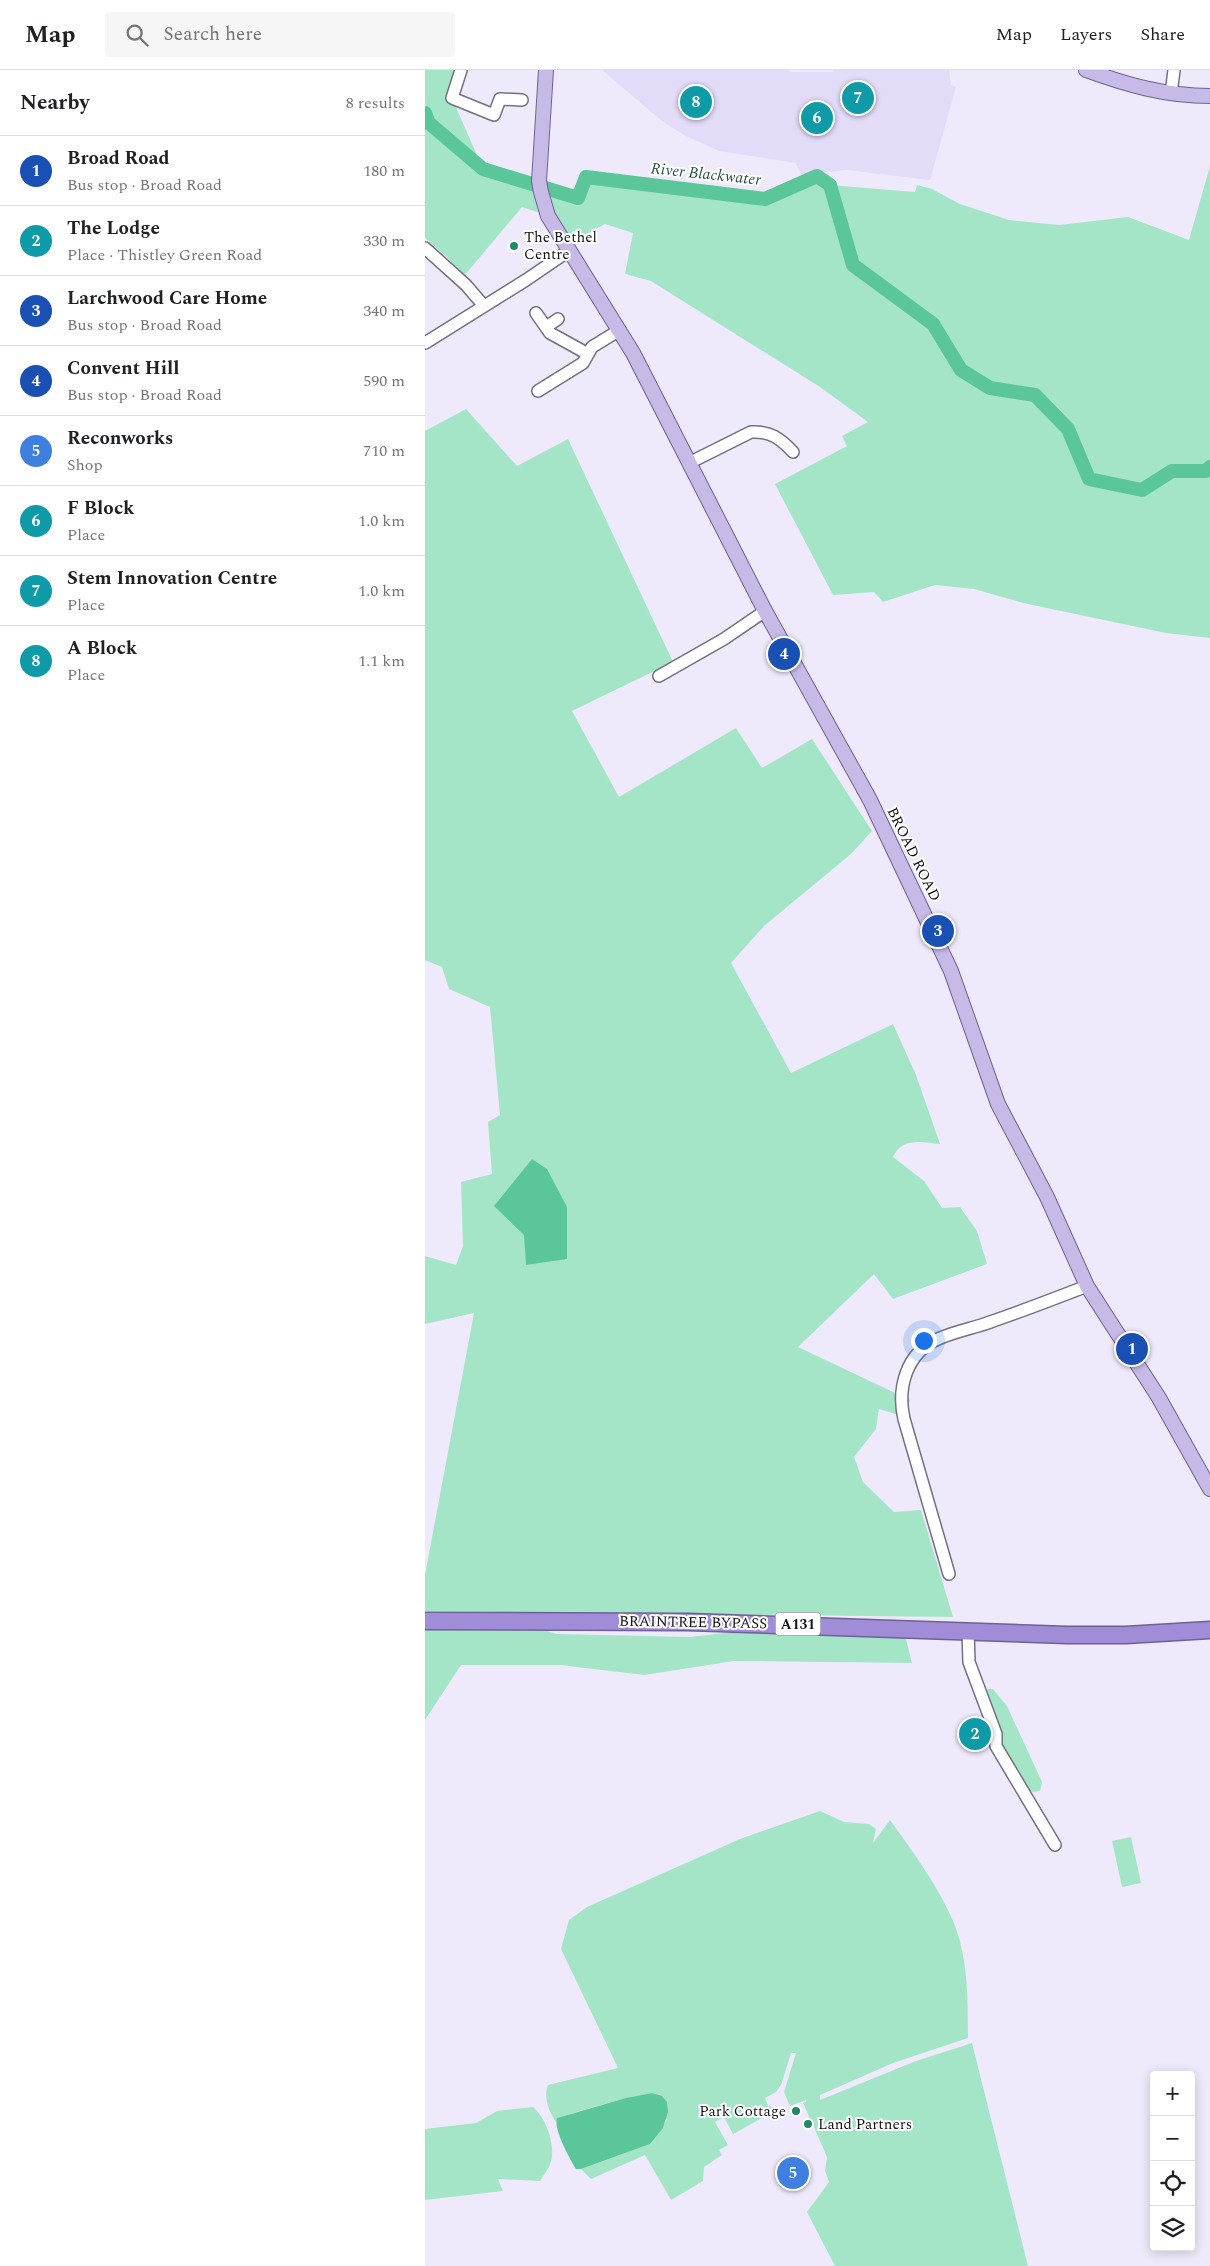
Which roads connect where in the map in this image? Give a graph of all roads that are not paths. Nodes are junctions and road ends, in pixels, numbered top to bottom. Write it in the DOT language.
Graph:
graph roads {
  1 [pos="461,70"];
  2 [pos="545,70"];
  3 [pos="1085,70"];
  4 [pos="1174,70"];
  5 [pos="1171,94"];
  6 [pos="1210,96"];
  7 [pos="522,100"];
  8 [pos="425,248"];
  9 [pos="570,250"];
  10 [pos="484,306"];
  11 [pos="536,313"];
  12 [pos="558,319"];
  13 [pos="545,327"];
  14 [pos="618,331"];
  15 [pos="425,343"];
  16 [pos="588,354"];
  17 [pos="538,391"];
  18 [pos="793,452"];
  19 [pos="689,463"];
  20 [pos="765,611"];
  21 [pos="659,676"];
  22 [pos="1087,1286"];
  23 [pos="1210,1489"];
  24 [pos="949,1574"];
  25 [pos="1210,1618"];
  26 [pos="425,1621"];
  27 [pos="1210,1630"];
  28 [pos="968,1631"];
  29 [pos="1170,1631"];
  30 [pos="1055,1845"];
  1 -- 7 [label="street"];
  2 -- 9 [label="main road, BROAD ROAD"];
  3 -- 5 [label="main road"];
  4 -- 5 [label="street"];
  5 -- 6 [label="main road"];
  8 -- 10 [label="street"];
  9 -- 10 [label="street"];
  9 -- 14 [label="main road, BROAD ROAD"];
  10 -- 15 [label="street"];
  11 -- 13 [label="street"];
  12 -- 13 [label="street"];
  13 -- 16 [label="street"];
  14 -- 16 [label="street"];
  14 -- 19 [label="main road, BROAD ROAD"];
  16 -- 17 [label="street"];
  18 -- 19 [label="street"];
  19 -- 20 [label="main road, BROAD ROAD"];
  20 -- 21 [label="street"];
  20 -- 22 [label="main road, BROAD ROAD"];
  22 -- 23 [label="main road, BROAD ROAD"];
  22 -- 24 [label="street"];
  25 -- 29 [label="highway, BRAINTREE BYPASS / A131"];
  26 -- 28 [label="highway, BRAINTREE BYPASS / A131"];
  27 -- 29 [label="highway, BRAINTREE BYPASS / A131"];
  28 -- 29 [label="highway, BRAINTREE BYPASS / A131"];
  28 -- 30 [label="street"];
}
